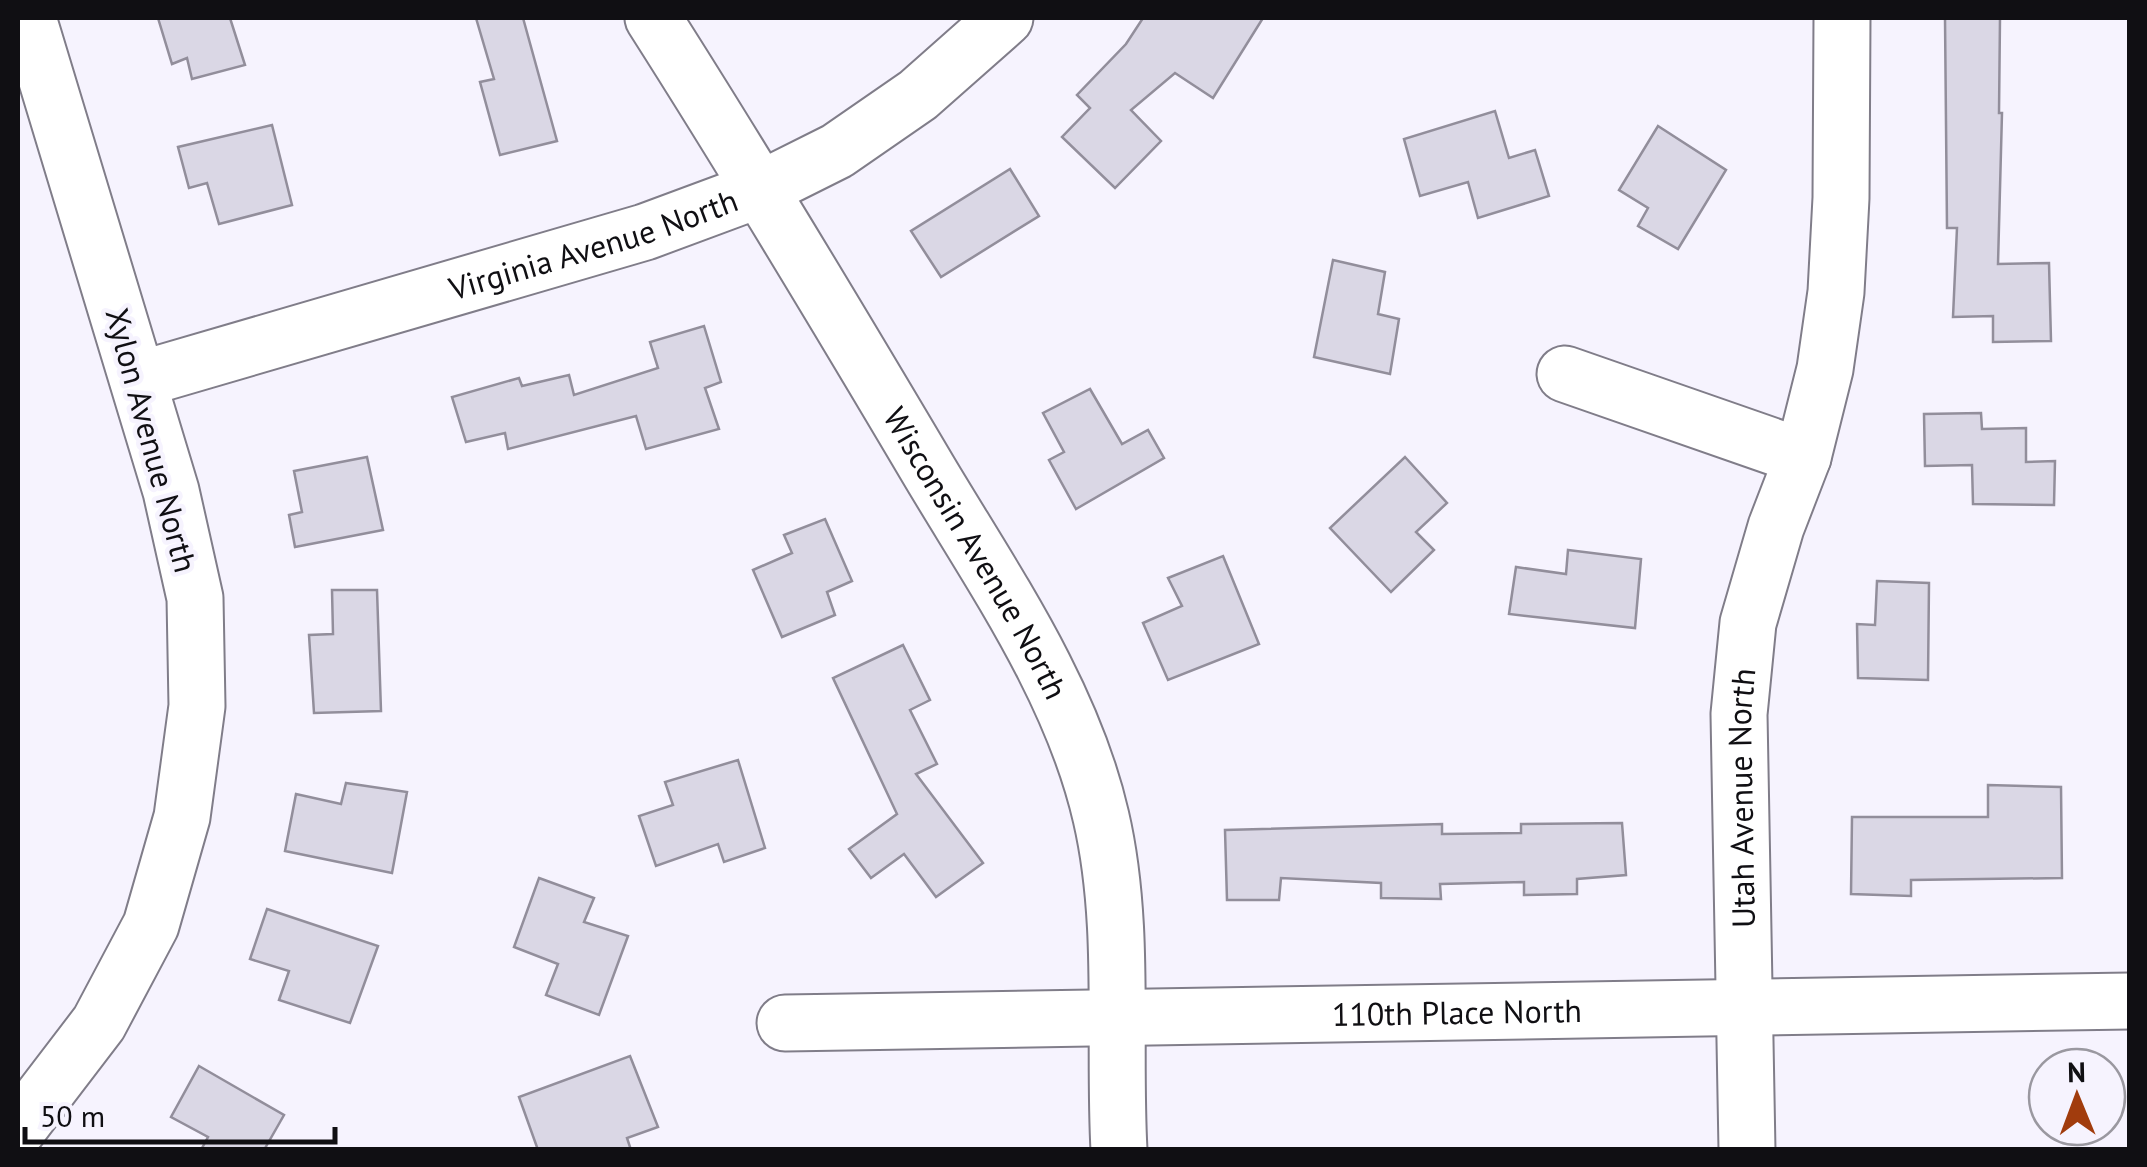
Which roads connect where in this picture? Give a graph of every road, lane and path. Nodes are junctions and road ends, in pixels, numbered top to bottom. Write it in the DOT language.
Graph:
graph roads {
  1 [pos="28,18"];
  2 [pos="653,18"];
  3 [pos="1005,18"];
  4 [pos="1842,18"];
  5 [pos="761,189"];
  6 [pos="1566,374"];
  7 [pos="138,380"];
  8 [pos="1803,456"];
  9 [pos="2130,1001"];
  10 [pos="1744,1006"];
  11 [pos="1116,1017"];
  12 [pos="785,1022"];
  13 [pos="18,1129"];
  14 [pos="18,1141"];
  15 [pos="27,1150"];
  16 [pos="1119,1150"];
  17 [pos="1747,1150"];
  1 -- 7 [label="street, Xylon Avenue North"];
  2 -- 5 [label="street, Wisconsin Avenue North"];
  3 -- 5 [label="street, Virginia Avenue North"];
  4 -- 8 [label="street, Utah Avenue North"];
  5 -- 7 [label="street, Virginia Avenue North"];
  5 -- 11 [label="street, Wisconsin Avenue North"];
  6 -- 8 [label="street"];
  7 -- 13 [label="street, Xylon Avenue North"];
  8 -- 10 [label="street, Utah Avenue North"];
  9 -- 10 [label="street, 110th Place North"];
  10 -- 11 [label="street, 110th Place North"];
  10 -- 17 [label="street, Utah Avenue North"];
  11 -- 12 [label="street, 110th Place North"];
  11 -- 16 [label="street, Wisconsin Avenue North"];
  14 -- 15 [label="street"];
}
